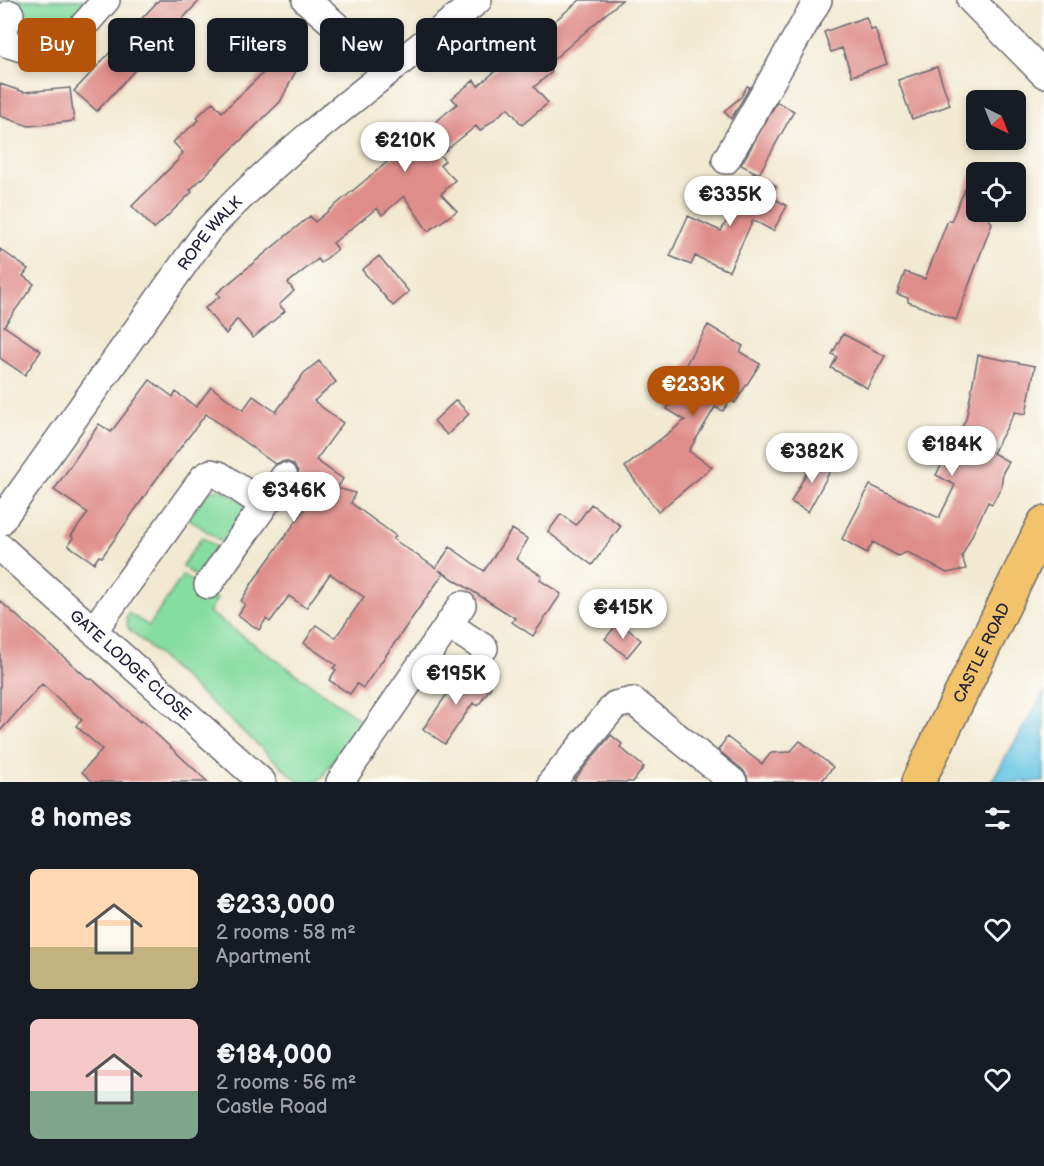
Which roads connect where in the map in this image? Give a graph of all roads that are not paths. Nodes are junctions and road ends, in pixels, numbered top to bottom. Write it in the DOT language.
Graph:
graph roads {
  1 [pos="106,0"];
  2 [pos="306,0"];
  3 [pos="478,0"];
  4 [pos="818,0"];
  5 [pos="971,0"];
  6 [pos="327,18"];
  7 [pos="3,31"];
  8 [pos="404,58"];
  9 [pos="386,72"];
  10 [pos="1044,74"];
  11 [pos="726,160"];
  12 [pos="284,477"];
  13 [pos="264,505"];
  14 [pos="0,522"];
  15 [pos="1044,523"];
  16 [pos="0,547"];
  17 [pos="208,585"];
  18 [pos="93,631"];
  19 [pos="484,648"];
  20 [pos="262,782"];
  21 [pos="340,782"];
  22 [pos="552,782"];
  23 [pos="733,782"];
  24 [pos="918,782"];
  1 -- 7 [label="street"];
  2 -- 6 [label="street"];
  3 -- 8 [label="street, ROPE WALK"];
  4 -- 11 [label="street"];
  5 -- 10 [label="street"];
  9 -- 14 [label="street, ROPE WALK"];
  12 -- 13 [label="street"];
  13 -- 17 [label="street"];
  13 -- 18 [label="street"];
  15 -- 24 [label="main road, CASTLE ROAD"];
  16 -- 18 [label="street, GATE LODGE CLOSE"];
  18 -- 20 [label="street, GATE LODGE CLOSE"];
  19 -- 21 [label="street"];
  22 -- 23 [label="street"];
}
